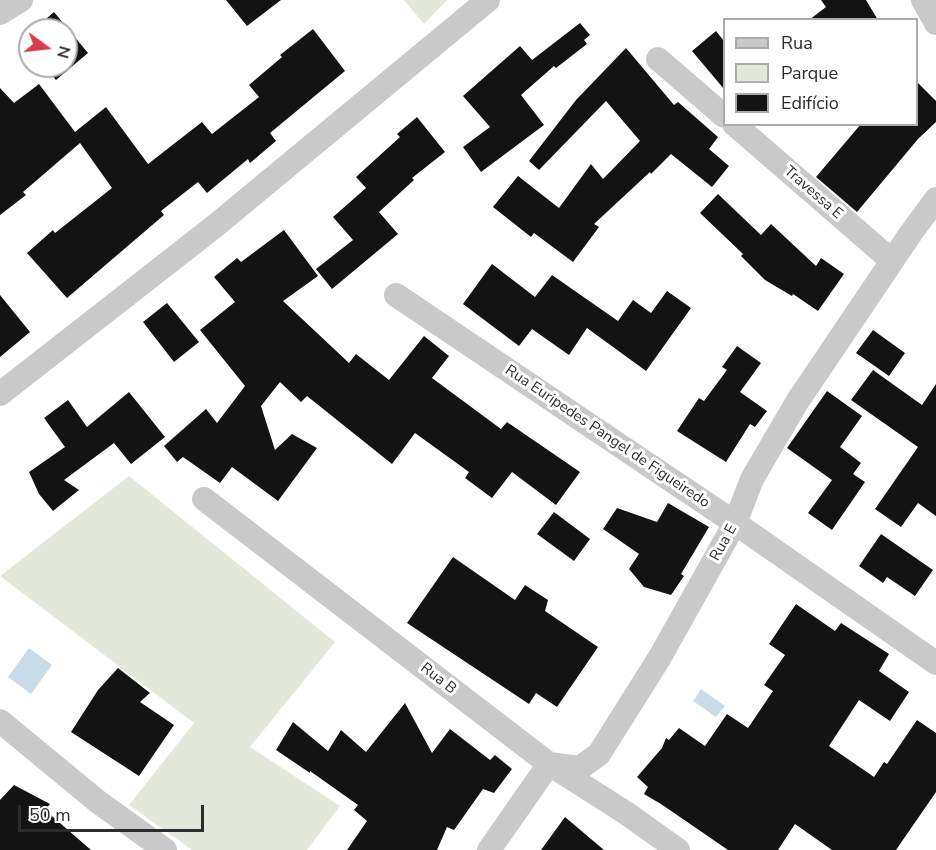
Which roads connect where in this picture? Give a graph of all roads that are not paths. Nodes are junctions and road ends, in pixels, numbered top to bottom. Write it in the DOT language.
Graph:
graph roads {
  1 [pos="21,0"];
  2 [pos="488,0"];
  3 [pos="923,0"];
  4 [pos="0,13"];
  5 [pos="936,23"];
  6 [pos="658,59"];
  7 [pos="723,115"];
  8 [pos="736,126"];
  9 [pos="936,199"];
  10 [pos="892,261"];
  11 [pos="396,296"];
  12 [pos="0,394"];
  13 [pos="204,499"];
  14 [pos="735,523"];
  15 [pos="934,656"];
  16 [pos="0,721"];
  17 [pos="549,764"];
  18 [pos="165,850"];
  19 [pos="489,850"];
  20 [pos="678,850"];
  1 -- 4 [label="street"];
  2 -- 12 [label="street"];
  3 -- 5 [label="street"];
  6 -- 7 [label="street"];
  8 -- 10 [label="street, Travessa E"];
  9 -- 10 [label="street, Rua E"];
  10 -- 14 [label="street, Rua E"];
  11 -- 14 [label="street, Rua Euripedes Pangel de Figueiredo"];
  13 -- 17 [label="street, Rua B"];
  14 -- 15 [label="street, Rua Euripedes Pangel de Figueiredo"];
  14 -- 17 [label="street, Rua E"];
  16 -- 18 [label="street"];
  17 -- 19 [label="street"];
  17 -- 20 [label="street, Rua B"];
}
